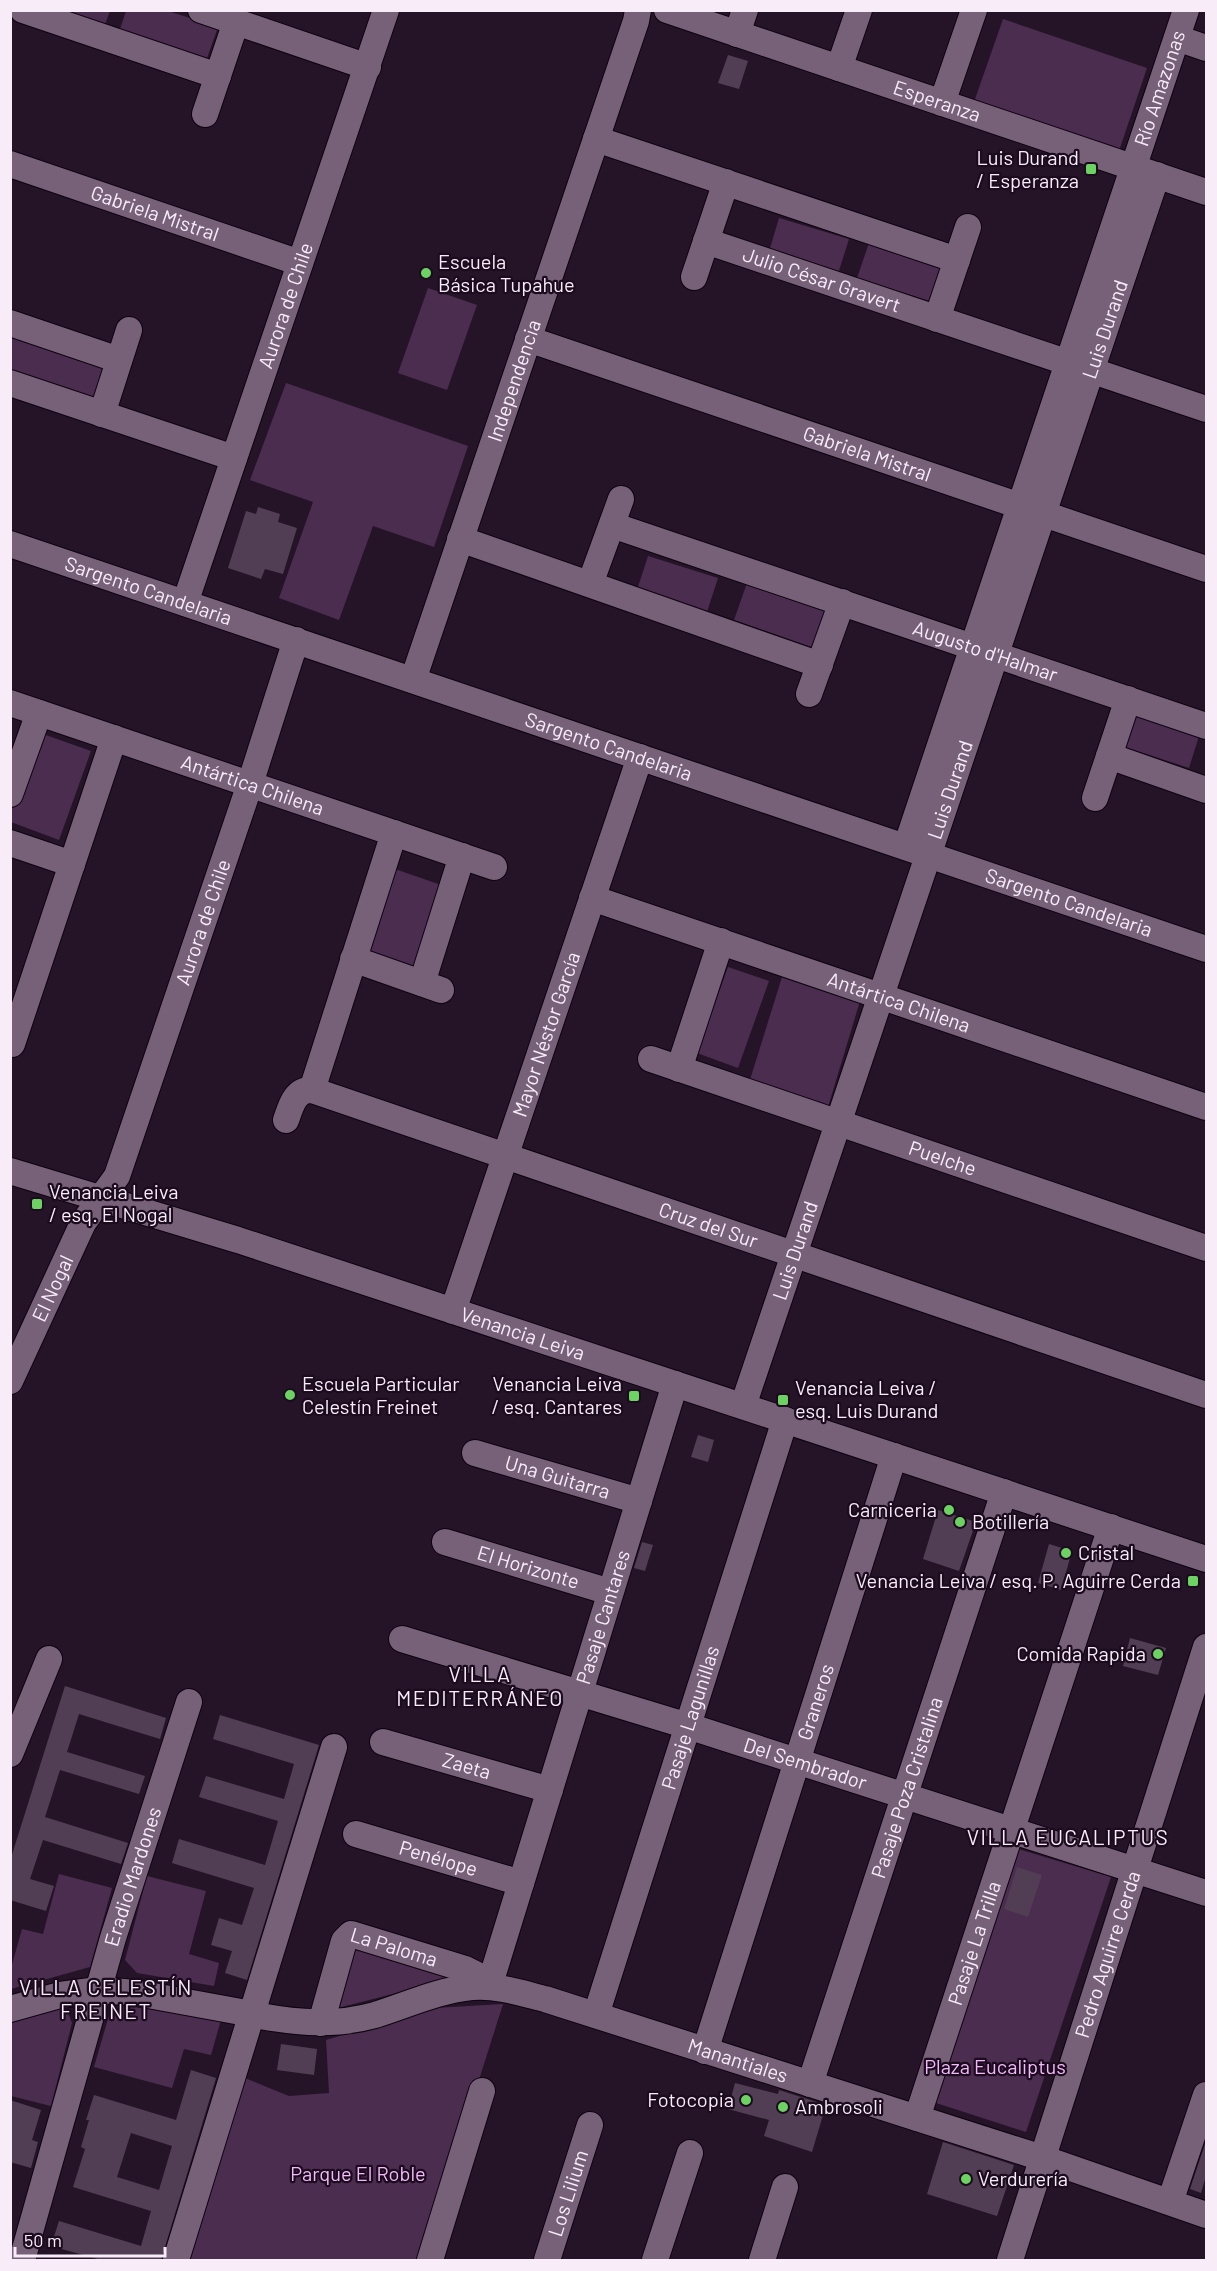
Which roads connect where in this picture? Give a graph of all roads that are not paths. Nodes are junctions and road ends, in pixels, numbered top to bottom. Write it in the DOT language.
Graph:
graph roads {
  1 [pos="201,10"];
  2 [pos="387,10"];
  3 [pos="638,10"];
  4 [pos="667,10"];
  5 [pos="859,10"];
  6 [pos="974,10"];
  7 [pos="1186,10"];
  8 [pos="34,12"];
  9 [pos="236,22"];
  10 [pos="741,22"];
  11 [pos="1177,38"];
  12 [pos="1206,48"];
  13 [pos="368,67"];
  14 [pos="839,68"];
  15 [pos="218,76"];
  16 [pos="942,103"];
  17 [pos="205,114"];
  18 [pos="596,139"];
  19 [pos="10,164"];
  20 [pos="1145,171"];
  21 [pos="726,182"];
  22 [pos="1206,192"];
  23 [pos="968,227"];
  24 [pos="706,241"];
  25 [pos="957,260"];
  26 [pos="300,263"];
  27 [pos="694,277"];
  28 [pos="938,319"];
  29 [pos="10,323"];
  30 [pos="129,330"];
  31 [pos="528,339"];
  32 [pos="119,360"];
  33 [pos="1080,367"];
  34 [pos="10,383"];
  35 [pos="1206,409"];
  36 [pos="102,414"];
  37 [pos="234,458"];
  38 [pos="621,499"];
  39 [pos="1032,510"];
  40 [pos="612,525"];
  41 [pos="460,539"];
  42 [pos="10,543"];
  43 [pos="1206,569"];
  44 [pos="590,584"];
  45 [pos="842,602"];
  46 [pos="185,603"];
  47 [pos="296,640"];
  48 [pos="985,651"];
  49 [pos="820,665"];
  50 [pos="412,680"];
  51 [pos="809,694"];
  52 [pos="1128,699"];
  53 [pos="10,703"];
  54 [pos="39,713"];
  55 [pos="1206,726"];
  56 [pos="114,738"];
  57 [pos="1109,756"];
  58 [pos="640,757"];
  59 [pos="250,784"];
  60 [pos="1206,790"];
  61 [pos="10,794"];
  62 [pos="1095,798"];
  63 [pos="394,833"];
  64 [pos="10,843"];
  65 [pos="918,851"];
  66 [pos="462,856"];
  67 [pos="72,864"];
  68 [pos="494,867"];
  69 [pos="592,898"];
  70 [pos="721,941"];
  71 [pos="1206,949"];
  72 [pos="353,959"];
  73 [pos="882,996"];
  74 [pos="18,1000"];
  75 [pos="12,1044"];
  76 [pos="651,1059"];
  77 [pos="679,1069"];
  78 [pos="312,1090"];
  79 [pos="1206,1107"];
  80 [pos="286,1120"];
  81 [pos="839,1123"];
  82 [pos="506,1156"];
  83 [pos="10,1171"];
  84 [pos="100,1200"];
  85 [pos="1205,1241"];
  86 [pos="794,1254"];
  87 [pos="453,1311"];
  88 [pos="20,1338"];
  89 [pos="10,1381"];
  90 [pos="675,1384"];
  91 [pos="1206,1395"];
  92 [pos="743,1406"];
  93 [pos="785,1420"];
  94 [pos="475,1454"];
  95 [pos="894,1456"];
  96 [pos="1004,1492"];
  97 [pos="639,1501"];
  98 [pos="1112,1527"];
  99 [pos="445,1542"];
  100 [pos="1206,1559"];
  101 [pos="610,1592"];
  102 [pos="402,1639"];
  103 [pos="1206,1647"];
  104 [pos="49,1659"];
  105 [pos="580,1693"];
  106 [pos="189,1702"];
  107 [pos="688,1726"];
  108 [pos="383,1742"];
  109 [pos="334,1747"];
  110 [pos="10,1754"];
  111 [pos="797,1761"];
  112 [pos="550,1790"];
  113 [pos="904,1795"];
  114 [pos="1012,1830"];
  115 [pos="356,1834"];
  116 [pos="1135,1869"];
  117 [pos="521,1883"];
  118 [pos="1206,1893"];
  119 [pos="489,1987"];
  120 [pos="98,1990"];
  121 [pos="10,2009"];
  122 [pos="256,2015"];
  123 [pos="596,2015"];
  124 [pos="321,2023"];
  125 [pos="705,2050"];
  126 [pos="810,2084"];
  127 [pos="482,2091"];
  128 [pos="1206,2095"];
  129 [pos="916,2118"];
  130 [pos="590,2125"];
  131 [pos="690,2153"];
  132 [pos="1042,2158"];
  133 [pos="785,2187"];
  134 [pos="1170,2202"];
  135 [pos="1206,2215"];
  136 [pos="23,2260"];
  137 [pos="176,2260"];
  138 [pos="430,2260"];
  139 [pos="547,2260"];
  140 [pos="655,2260"];
  141 [pos="762,2260"];
  142 [pos="1010,2260"];
  1 -- 9 [label="street"];
  2 -- 13 [label="street, Aurora de Chile"];
  3 -- 18 [label="street, Independencia"];
  4 -- 10 [label="street, Esperanza"];
  5 -- 14 [label="street"];
  6 -- 16 [label="street"];
  7 -- 11 [label="street, Río Amazonas"];
  8 -- 15 [label="street"];
  9 -- 13 [label="street"];
  9 -- 15 [label="street"];
  10 -- 14 [label="street, Esperanza"];
  11 -- 12 [label="street"];
  11 -- 20 [label="street, Río Amazonas"];
  13 -- 26 [label="street, Aurora de Chile"];
  14 -- 16 [label="street, Esperanza"];
  15 -- 17 [label="street"];
  16 -- 20 [label="street, Esperanza"];
  18 -- 21 [label="street"];
  18 -- 31 [label="street, Independencia"];
  19 -- 26 [label="street, Gabriela Mistral"];
  20 -- 22 [label="street, Esperanza"];
  20 -- 33 [label="street, Luis Durand"];
  21 -- 24 [label="street"];
  21 -- 25 [label="street"];
  23 -- 25 [label="street"];
  24 -- 27 [label="street"];
  24 -- 28 [label="street, Julio César Gravert"];
  25 -- 28 [label="street"];
  26 -- 37 [label="street, Aurora de Chile"];
  28 -- 33 [label="street, Julio César Gravert"];
  29 -- 32 [label="street"];
  30 -- 32 [label="street"];
  31 -- 39 [label="street, Gabriela Mistral"];
  31 -- 41 [label="street, Independencia"];
  32 -- 36 [label="street"];
  33 -- 35 [label="street, Julio César Gravert"];
  33 -- 39 [label="street, Luis Durand"];
  34 -- 36 [label="street"];
  36 -- 37 [label="street"];
  37 -- 46 [label="street, Aurora de Chile"];
  38 -- 40 [label="street"];
  39 -- 43 [label="street, Gabriela Mistral"];
  39 -- 48 [label="street, Luis Durand"];
  40 -- 44 [label="street"];
  40 -- 45 [label="street, Augusto d'Halmar"];
  41 -- 44 [label="street"];
  41 -- 50 [label="street, Independencia"];
  42 -- 46 [label="street, Sargento Candelaria"];
  44 -- 49 [label="street"];
  45 -- 48 [label="street, Augusto d'Halmar"];
  45 -- 49 [label="street"];
  46 -- 47 [label="street, Sargento Candelaria"];
  47 -- 50 [label="street, Sargento Candelaria"];
  47 -- 59 [label="street, Aurora de Chile"];
  48 -- 52 [label="street, Augusto d'Halmar"];
  48 -- 65 [label="street, Luis Durand"];
  49 -- 51 [label="street"];
  50 -- 58 [label="street, Sargento Candelaria"];
  52 -- 55 [label="street, Augusto d'Halmar"];
  52 -- 57 [label="street"];
  53 -- 54 [label="street, Antártica Chilena"];
  54 -- 56 [label="street, Antártica Chilena"];
  54 -- 61 [label="street"];
  56 -- 59 [label="street, Antártica Chilena"];
  56 -- 67 [label="street"];
  57 -- 60 [label="street"];
  57 -- 62 [label="street"];
  58 -- 65 [label="street, Sargento Candelaria"];
  58 -- 69 [label="street, Mayor Néstor García"];
  59 -- 63 [label="street, Antártica Chilena"];
  59 -- 84 [label="street, Aurora de Chile"];
  63 -- 66 [label="street, Antártica Chilena"];
  63 -- 72 [label="street"];
  64 -- 67 [label="street"];
  65 -- 71 [label="street, Sargento Candelaria"];
  65 -- 73 [label="street, Luis Durand"];
  66 -- 68 [label="street, Antártica Chilena"];
  66 -- 72 [label="street"];
  67 -- 74 [label="street"];
  69 -- 70 [label="street, Antártica Chilena"];
  69 -- 82 [label="street, Mayor Néstor García"];
  70 -- 73 [label="street, Antártica Chilena"];
  70 -- 77 [label="street"];
  72 -- 78 [label="street"];
  73 -- 79 [label="street, Antártica Chilena"];
  73 -- 81 [label="street, Luis Durand"];
  74 -- 75 [label="street"];
  76 -- 77 [label="street, Puelche"];
  77 -- 81 [label="street, Puelche"];
  78 -- 80 [label="street"];
  78 -- 82 [label="street, Cruz del Sur"];
  81 -- 85 [label="street, Puelche"];
  81 -- 86 [label="street, Luis Durand"];
  82 -- 86 [label="street, Cruz del Sur"];
  82 -- 87 [label="street, Mayor Néstor García"];
  83 -- 84 [label="street, Venancia Leiva"];
  84 -- 87 [label="street, Venancia Leiva"];
  84 -- 88 [label="street, El Nogal"];
  86 -- 91 [label="street, Cruz del Sur"];
  86 -- 92 [label="street, Luis Durand"];
  87 -- 90 [label="street, Venancia Leiva"];
  88 -- 89 [label="street, El Nogal"];
  90 -- 92 [label="street, Venancia Leiva"];
  90 -- 97 [label="street, Pasaje Cantares"];
  92 -- 93 [label="street, Venancia Leiva"];
  93 -- 95 [label="street, Venancia Leiva"];
  93 -- 107 [label="street, Pasaje Lagunillas"];
  94 -- 97 [label="street, Una Guitarra"];
  95 -- 96 [label="street, Venancia Leiva"];
  95 -- 111 [label="street, Graneros"];
  96 -- 98 [label="street, Venancia Leiva"];
  96 -- 113 [label="street, Pasaje Poza Cristalina"];
  97 -- 101 [label="street, Pasaje Cantares"];
  98 -- 100 [label="street, Venancia Leiva"];
  98 -- 114 [label="street, Pasaje La Trilla"];
  99 -- 101 [label="street, El Horizonte"];
  101 -- 105 [label="street, Pasaje Cantares"];
  102 -- 105 [label="street, Del Sembrador"];
  103 -- 116 [label="street, Pedro Aguirre Cerda"];
  104 -- 110 [label="street"];
  105 -- 107 [label="street, Del Sembrador"];
  105 -- 112 [label="street, Pasaje Cantares"];
  106 -- 120 [label="street, Eradio Mardones"];
  107 -- 111 [label="street, Del Sembrador"];
  107 -- 123 [label="street, Pasaje Lagunillas"];
  108 -- 112 [label="street, Zaeta"];
  109 -- 122 [label="street"];
  111 -- 113 [label="street, Del Sembrador"];
  111 -- 125 [label="street, Graneros"];
  112 -- 117 [label="street, Pasaje Cantares"];
  113 -- 114 [label="street, Del Sembrador"];
  113 -- 126 [label="street, Pasaje Poza Cristalina"];
  114 -- 116 [label="street, Del Sembrador"];
  114 -- 129 [label="street, Pasaje La Trilla"];
  115 -- 117 [label="street, Penélope"];
  116 -- 118 [label="street, Del Sembrador"];
  116 -- 132 [label="street, Pedro Aguirre Cerda"];
  117 -- 119 [label="street, Pasaje Cantares"];
  119 -- 123 [label="street, Manantiales"];
  119 -- 124 [label="street, Manantiales"];
  119 -- 124 [label="street, La Paloma"];
  120 -- 121 [label="street, Manantiales"];
  120 -- 122 [label="street, Manantiales"];
  120 -- 136 [label="street, Eradio Mardones"];
  122 -- 124 [label="street, Manantiales"];
  122 -- 137 [label="street"];
  123 -- 125 [label="street, Manantiales"];
  125 -- 126 [label="street, Manantiales"];
  126 -- 129 [label="street, Manantiales"];
  127 -- 138 [label="street"];
  128 -- 134 [label="street"];
  129 -- 132 [label="street, Manantiales"];
  130 -- 139 [label="street, Los Lilium"];
  131 -- 140 [label="street"];
  132 -- 134 [label="street, Manantiales"];
  132 -- 142 [label="street, Pedro Aguirre Cerda"];
  133 -- 141 [label="street"];
  134 -- 135 [label="street, Manantiales"];
}
